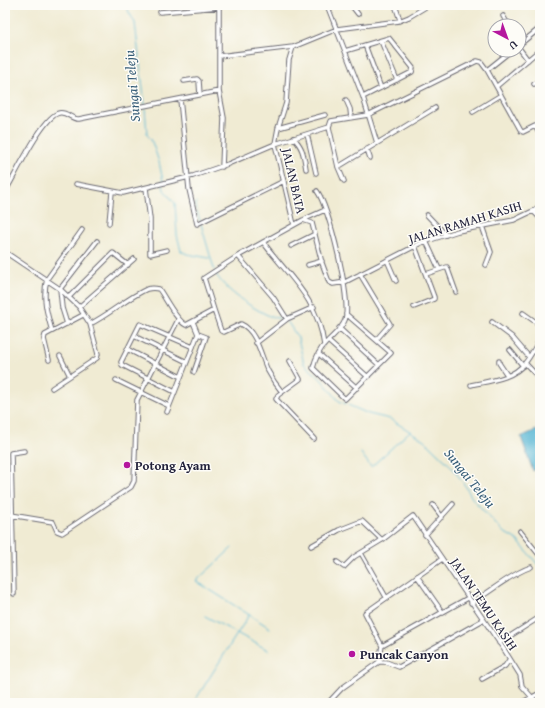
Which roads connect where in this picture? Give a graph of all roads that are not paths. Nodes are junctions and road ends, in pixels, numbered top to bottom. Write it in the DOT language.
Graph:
graph roads {
  1 [pos="327,5"];
  2 [pos="352,5"];
  3 [pos="395,5"];
  4 [pos="429,5"];
  5 [pos="536,5"];
  6 [pos="219,6"];
  7 [pos="540,9"];
  8 [pos="160,12"];
  9 [pos="358,14"];
  10 [pos="400,20"];
  11 [pos="540,28"];
  12 [pos="337,29"];
  13 [pos="527,38"];
  14 [pos="381,41"];
  15 [pos="365,45"];
  16 [pos="293,47"];
  17 [pos="345,51"];
  18 [pos="536,54"];
  19 [pos="219,56"];
  20 [pos="502,58"];
  21 [pos="528,60"];
  22 [pos="487,70"];
  23 [pos="397,80"];
  24 [pos="540,80"];
  25 [pos="184,81"];
  26 [pos="534,84"];
  27 [pos="497,86"];
  28 [pos="381,88"];
  29 [pos="219,91"];
  30 [pos="200,95"];
  31 [pos="501,95"];
  32 [pos="363,97"];
  33 [pos="180,99"];
  34 [pos="346,100"];
  35 [pos="436,108"];
  36 [pos="473,112"];
  37 [pos="325,115"];
  38 [pos="368,115"];
  39 [pos="351,118"];
  40 [pos="329,127"];
  41 [pos="278,128"];
  42 [pos="307,134"];
  43 [pos="540,135"];
  44 [pos="293,138"];
  45 [pos="377,143"];
  46 [pos="275,144"];
  47 [pos="367,149"];
  48 [pos="370,158"];
  49 [pos="222,167"];
  50 [pos="338,167"];
  51 [pos="306,169"];
  52 [pos="316,173"];
  53 [pos="188,177"];
  54 [pos="284,181"];
  55 [pos="344,181"];
  56 [pos="76,184"];
  57 [pos="146,188"];
  58 [pos="317,191"];
  59 [pos="5,192"];
  60 [pos="112,192"];
  61 [pos="540,205"];
  62 [pos="325,210"];
  63 [pos="533,211"];
  64 [pos="426,215"];
  65 [pos="540,218"];
  66 [pos="304,220"];
  67 [pos="108,222"];
  68 [pos="294,225"];
  69 [pos="482,226"];
  70 [pos="82,230"];
  71 [pos="315,234"];
  72 [pos="446,235"];
  73 [pos="97,241"];
  74 [pos="263,242"];
  75 [pos="426,242"];
  76 [pos="291,246"];
  77 [pos="415,246"];
  78 [pos="166,250"];
  79 [pos="5,252"];
  80 [pos="238,256"];
  81 [pos="134,260"];
  82 [pos="386,260"];
  83 [pos="322,261"];
  84 [pos="128,265"];
  85 [pos="308,265"];
  86 [pos="486,265"];
  87 [pos="439,269"];
  88 [pos="360,274"];
  89 [pos="426,274"];
  90 [pos="47,279"];
  91 [pos="396,281"];
  92 [pos="344,282"];
  93 [pos="60,289"];
  94 [pos="456,292"];
  95 [pos="69,297"];
  96 [pos="79,307"];
  97 [pos="314,307"];
  98 [pos="414,307"];
  99 [pos="214,310"];
  100 [pos="523,313"];
  101 [pos="346,314"];
  102 [pos="83,315"];
  103 [pos="178,320"];
  104 [pos="286,320"];
  105 [pos="193,322"];
  106 [pos="492,322"];
  107 [pos="67,324"];
  108 [pos="90,324"];
  109 [pos="186,325"];
  110 [pos="540,325"];
  111 [pos="339,328"];
  112 [pos="52,331"];
  113 [pos="197,332"];
  114 [pos="169,335"];
  115 [pos="134,336"];
  116 [pos="376,340"];
  117 [pos="540,340"];
  118 [pos="328,341"];
  119 [pos="256,343"];
  120 [pos="324,345"];
  121 [pos="193,347"];
  122 [pos="127,349"];
  123 [pos="162,350"];
  124 [pos="510,350"];
  125 [pos="319,354"];
  126 [pos="60,356"];
  127 [pos="529,357"];
  128 [pos="49,360"];
  129 [pos="290,361"];
  130 [pos="499,361"];
  131 [pos="187,362"];
  132 [pos="155,363"];
  133 [pos="524,364"];
  134 [pos="379,366"];
  135 [pos="194,372"];
  136 [pos="507,375"];
  137 [pos="70,376"];
  138 [pos="181,377"];
  139 [pos="368,377"];
  140 [pos="148,378"];
  141 [pos="540,379"];
  142 [pos="116,380"];
  143 [pos="471,385"];
  144 [pos="52,388"];
  145 [pos="356,388"];
  146 [pos="141,392"];
  147 [pos="175,392"];
  148 [pos="282,392"];
  149 [pos="169,406"];
  150 [pos="167,412"];
  151 [pos="314,439"];
  152 [pos="24,451"];
  153 [pos="433,504"];
  154 [pos="452,504"];
  155 [pos="5,514"];
  156 [pos="12,515"];
  157 [pos="442,517"];
  158 [pos="520,531"];
  159 [pos="426,535"];
  160 [pos="382,540"];
  161 [pos="311,546"];
  162 [pos="361,553"];
  163 [pos="540,556"];
  164 [pos="442,558"];
  165 [pos="337,562"];
  166 [pos="531,567"];
  167 [pos="417,576"];
  168 [pos="14,594"];
  169 [pos="386,597"];
  170 [pos="468,598"];
  171 [pos="471,602"];
  172 [pos="442,613"];
  173 [pos="540,617"];
  174 [pos="483,620"];
  175 [pos="499,643"];
  176 [pos="382,646"];
  177 [pos="510,660"];
  178 [pos="379,662"];
  179 [pos="482,679"];
  180 [pos="540,693"];
  181 [pos="532,698"];
  182 [pos="328,703"];
  183 [pos="521,703"];
  184 [pos="537,703"];
  1 -- 12 [label="street"];
  2 -- 9 [label="street"];
  3 -- 10 [label="street"];
  4 -- 10 [label="street"];
  5 -- 7 [label="street"];
  6 -- 8 [label="street"];
  6 -- 19 [label="street"];
  10 -- 12 [label="street"];
  11 -- 13 [label="street"];
  12 -- 16 [label="street"];
  12 -- 17 [label="street"];
  14 -- 15 [label="street"];
  14 -- 23 [label="street"];
  14 -- 23 [label="street"];
  15 -- 17 [label="street"];
  15 -- 28 [label="street"];
  16 -- 19 [label="street"];
  16 -- 41 [label="street, JALAN BATA"];
  17 -- 32 [label="street"];
  18 -- 21 [label="street"];
  19 -- 29 [label="street"];
  20 -- 22 [label="street"];
  21 -- 27 [label="street"];
  22 -- 27 [label="street"];
  22 -- 38 [label="street"];
  23 -- 28 [label="street"];
  24 -- 26 [label="street"];
  25 -- 30 [label="street"];
  27 -- 31 [label="street"];
  28 -- 32 [label="street"];
  29 -- 30 [label="street"];
  29 -- 49 [label="street"];
  30 -- 33 [label="street"];
  31 -- 36 [label="street"];
  31 -- 43 [label="street"];
  32 -- 38 [label="street"];
  33 -- 53 [label="street"];
  33 -- 59 [label="street"];
  34 -- 39 [label="street"];
  35 -- 45 [label="street"];
  37 -- 41 [label="street"];
  38 -- 39 [label="street"];
  38 -- 45 [label="street"];
  39 -- 40 [label="street"];
  40 -- 42 [label="street"];
  40 -- 50 [label="street"];
  41 -- 46 [label="street, JALAN BATA"];
  42 -- 44 [label="street"];
  42 -- 52 [label="street"];
  44 -- 46 [label="street"];
  44 -- 51 [label="street"];
  45 -- 47 [label="street"];
  46 -- 49 [label="street"];
  46 -- 54 [label="street, JALAN BATA"];
  47 -- 48 [label="street"];
  47 -- 50 [label="street"];
  49 -- 53 [label="street"];
  50 -- 55 [label="street"];
  53 -- 54 [label="street"];
  53 -- 57 [label="street"];
  54 -- 68 [label="street, JALAN BATA"];
  56 -- 60 [label="street"];
  57 -- 60 [label="street"];
  57 -- 78 [label="street"];
  58 -- 62 [label="street"];
  60 -- 67 [label="street"];
  61 -- 63 [label="street, JALAN RAMAH KASIH"];
  62 -- 66 [label="street"];
  62 -- 92 [label="street"];
  63 -- 65 [label="street"];
  63 -- 69 [label="street, JALAN RAMAH KASIH"];
  64 -- 72 [label="street"];
  66 -- 68 [label="street"];
  66 -- 71 [label="street"];
  68 -- 74 [label="street"];
  69 -- 72 [label="street, JALAN RAMAH KASIH"];
  69 -- 86 [label="street"];
  70 -- 90 [label="street"];
  71 -- 76 [label="street"];
  71 -- 83 [label="street"];
  72 -- 75 [label="street, JALAN RAMAH KASIH"];
  73 -- 93 [label="street"];
  74 -- 80 [label="street"];
  74 -- 97 [label="street"];
  75 -- 77 [label="street, JALAN RAMAH KASIH"];
  75 -- 87 [label="street"];
  77 -- 82 [label="street, JALAN RAMAH KASIH"];
  77 -- 89 [label="street"];
  79 -- 90 [label="street"];
  80 -- 99 [label="street"];
  80 -- 104 [label="street"];
  81 -- 84 [label="street"];
  82 -- 88 [label="street, JALAN RAMAH KASIH"];
  82 -- 91 [label="street"];
  83 -- 85 [label="street"];
  83 -- 92 [label="street"];
  84 -- 95 [label="street"];
  84 -- 96 [label="street"];
  87 -- 89 [label="street"];
  87 -- 94 [label="street"];
  88 -- 92 [label="street, JALAN RAMAH KASIH"];
  88 -- 116 [label="street"];
  89 -- 98 [label="street"];
  90 -- 93 [label="street"];
  90 -- 112 [label="street"];
  92 -- 101 [label="street"];
  93 -- 95 [label="street"];
  93 -- 107 [label="street"];
  95 -- 96 [label="street"];
  96 -- 102 [label="street"];
  97 -- 104 [label="street"];
  97 -- 120 [label="street"];
  99 -- 105 [label="street"];
  99 -- 119 [label="street"];
  100 -- 110 [label="street"];
  101 -- 111 [label="street"];
  101 -- 116 [label="street"];
  102 -- 107 [label="street"];
  102 -- 108 [label="street"];
  103 -- 108 [label="street"];
  103 -- 109 [label="street"];
  103 -- 114 [label="street"];
  104 -- 119 [label="street"];
  105 -- 109 [label="street"];
  105 -- 113 [label="street"];
  106 -- 127 [label="street"];
  107 -- 112 [label="street"];
  108 -- 137 [label="street"];
  109 -- 113 [label="street"];
  111 -- 118 [label="street"];
  111 -- 134 [label="street"];
  112 -- 128 [label="street"];
  113 -- 121 [label="street"];
  113 -- 135 [label="street"];
  114 -- 115 [label="street"];
  114 -- 121 [label="street"];
  114 -- 123 [label="street"];
  115 -- 122 [label="street"];
  115 -- 123 [label="street"];
  116 -- 134 [label="street"];
  117 -- 127 [label="street"];
  118 -- 120 [label="street"];
  118 -- 139 [label="street"];
  119 -- 148 [label="street"];
  120 -- 125 [label="street"];
  121 -- 131 [label="street"];
  122 -- 132 [label="street"];
  122 -- 140 [label="street"];
  123 -- 131 [label="street"];
  123 -- 132 [label="street"];
  124 -- 133 [label="street"];
  125 -- 145 [label="street"];
  125 -- 145 [label="street"];
  126 -- 137 [label="street"];
  127 -- 133 [label="street"];
  129 -- 148 [label="street"];
  130 -- 136 [label="street"];
  131 -- 138 [label="street"];
  132 -- 138 [label="street"];
  132 -- 140 [label="street"];
  133 -- 136 [label="street"];
  133 -- 141 [label="street"];
  134 -- 139 [label="street"];
  136 -- 143 [label="street"];
  137 -- 144 [label="street"];
  138 -- 147 [label="street"];
  139 -- 145 [label="street"];
  140 -- 146 [label="street"];
  140 -- 147 [label="street"];
  142 -- 146 [label="street"];
  146 -- 149 [label="street"];
  146 -- 156 [label="street"];
  147 -- 149 [label="street"];
  148 -- 151 [label="street"];
  149 -- 150 [label="street"];
  152 -- 156 [label="street"];
  153 -- 157 [label="street"];
  154 -- 157 [label="street"];
  155 -- 156 [label="street"];
  156 -- 168 [label="street"];
  157 -- 159 [label="street"];
  158 -- 163 [label="street"];
  159 -- 160 [label="street, JALAN TEMU KASIH"];
  159 -- 164 [label="street, JALAN TEMU KASIH"];
  160 -- 161 [label="street"];
  160 -- 162 [label="street"];
  162 -- 165 [label="street"];
  162 -- 169 [label="street"];
  164 -- 167 [label="street"];
  164 -- 170 [label="street, JALAN TEMU KASIH"];
  166 -- 171 [label="street"];
  167 -- 169 [label="street"];
  167 -- 172 [label="street"];
  169 -- 176 [label="street"];
  170 -- 171 [label="street, JALAN TEMU KASIH"];
  170 -- 172 [label="street"];
  171 -- 174 [label="street, JALAN TEMU KASIH"];
  172 -- 176 [label="street"];
  173 -- 175 [label="street"];
  174 -- 175 [label="street, JALAN TEMU KASIH"];
  174 -- 178 [label="street"];
  175 -- 177 [label="street, JALAN TEMU KASIH"];
  176 -- 178 [label="street"];
  177 -- 179 [label="street"];
  177 -- 181 [label="street, JALAN TEMU KASIH"];
  178 -- 182 [label="street"];
  180 -- 181 [label="street"];
  181 -- 183 [label="street"];
  181 -- 184 [label="street, JALAN TEMU KASIH"];
}
